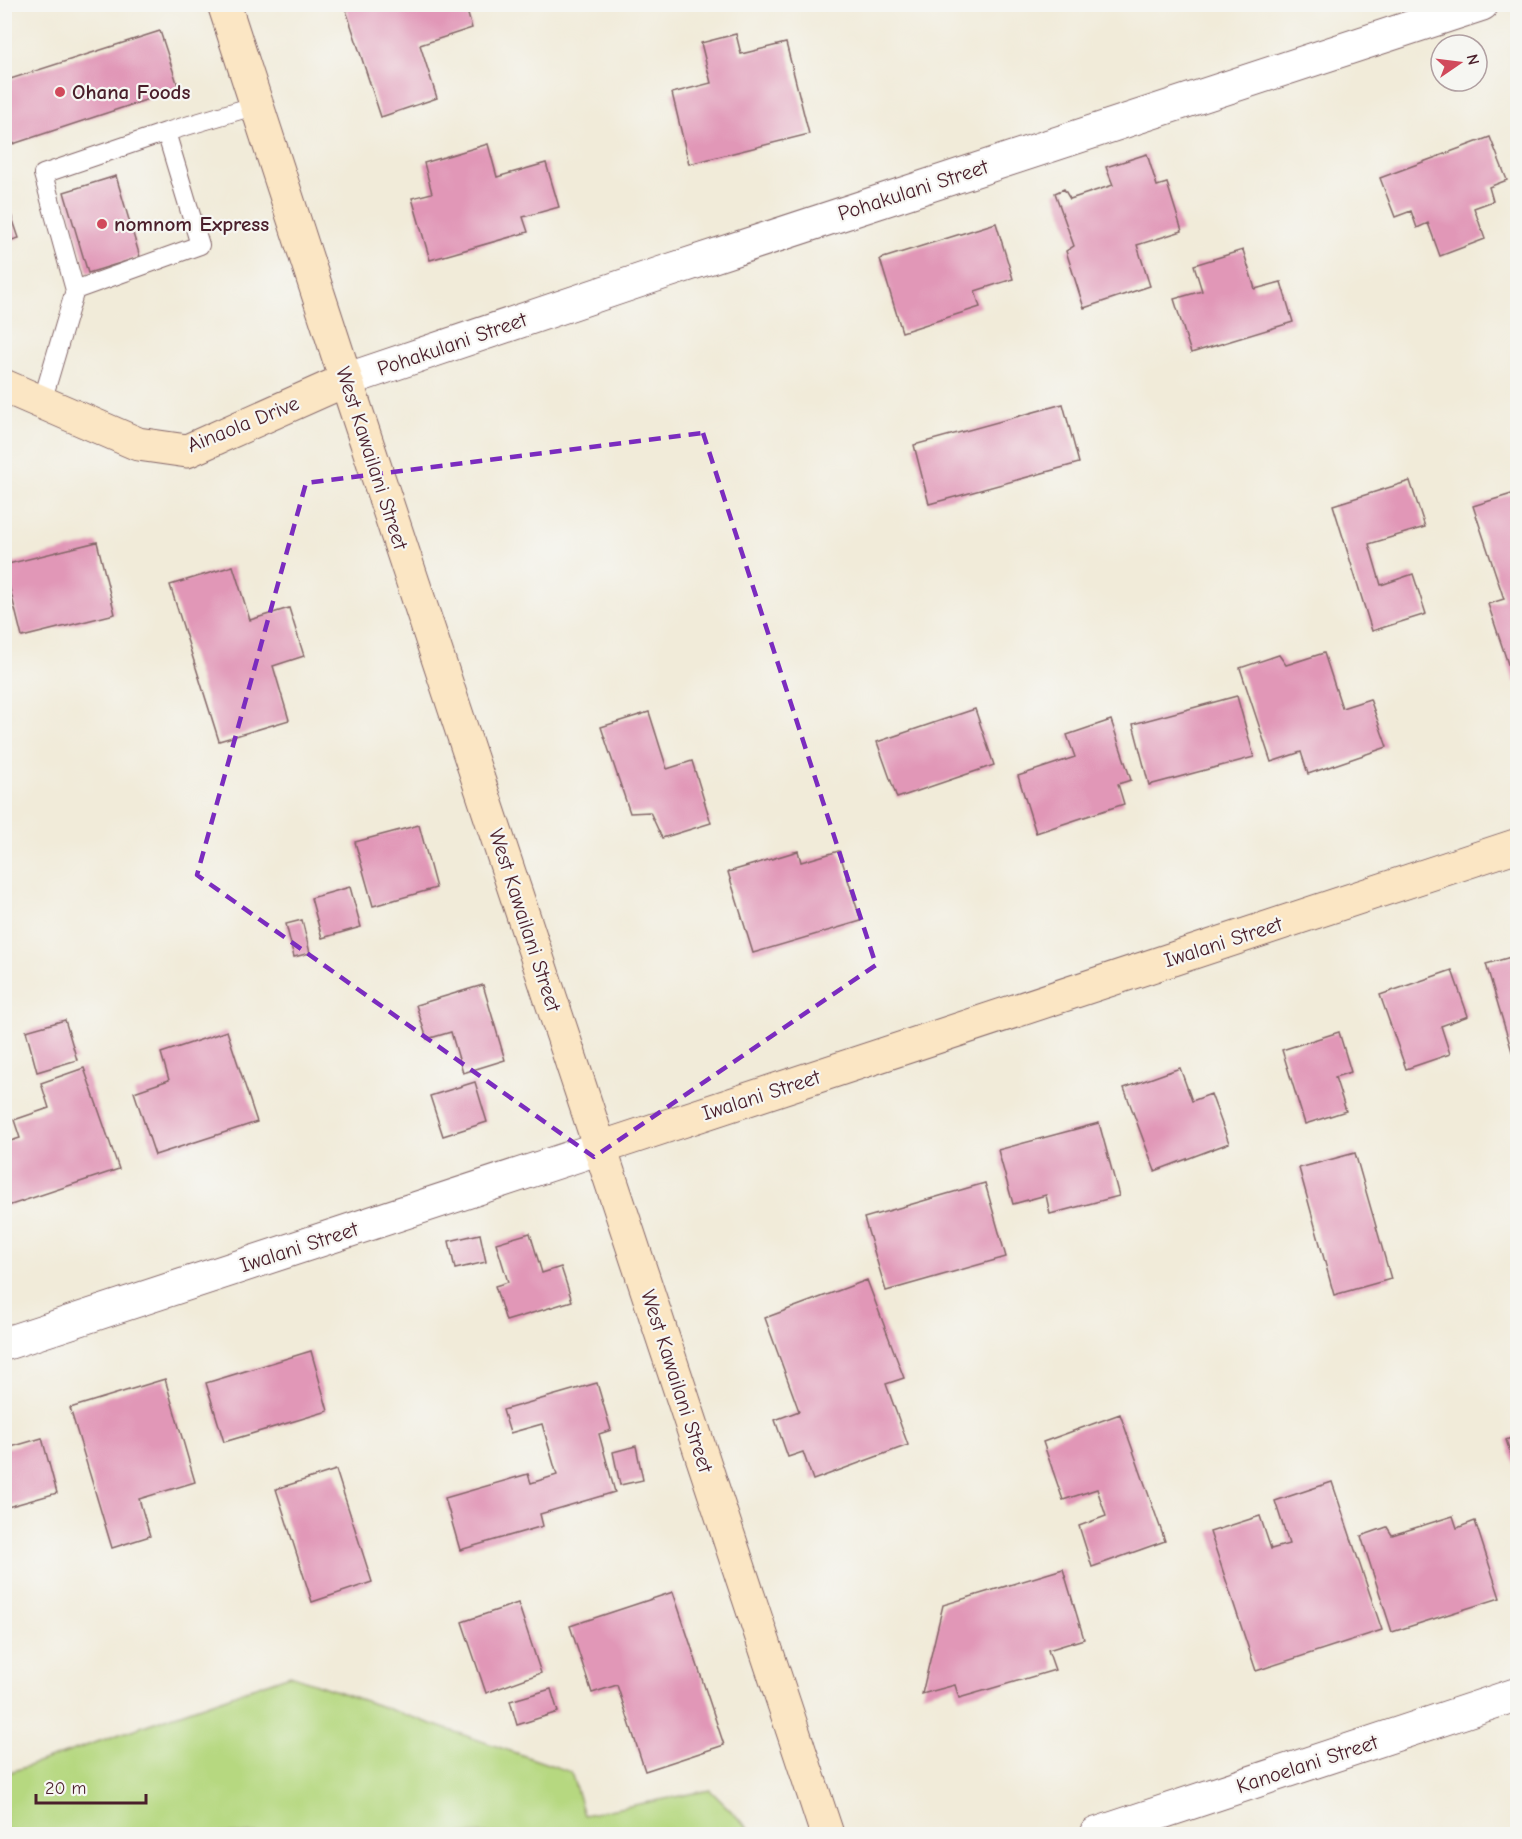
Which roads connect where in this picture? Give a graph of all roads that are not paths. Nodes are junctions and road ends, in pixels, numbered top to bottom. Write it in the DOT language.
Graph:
graph roads {
  1 [pos="224,4"];
  2 [pos="1482,4"];
  3 [pos="257,105"];
  4 [pos="166,132"];
  5 [pos="75,290"];
  6 [pos="346,380"];
  7 [pos="4,386"];
  8 [pos="42,402"];
  9 [pos="1518,845"];
  10 [pos="600,1148"];
  11 [pos="4,1344"];
  12 [pos="1518,1694"];
  13 [pos="827,1834"];
  14 [pos="1095,1834"];
  1 -- 3 [label="street, West Kawailani Street"];
  2 -- 6 [label="street, Pohakulani Street"];
  3 -- 4 [label="lane"];
  3 -- 6 [label="street, West Kawailani Street"];
  4 -- 5 [label="lane"];
  4 -- 5 [label="lane"];
  5 -- 8 [label="lane"];
  6 -- 8 [label="street, Ainaola Drive"];
  6 -- 10 [label="street, West Kawailani Street"];
  7 -- 8 [label="street, Ainaola Drive"];
  9 -- 10 [label="street, Iwalani Street"];
  10 -- 11 [label="street, Iwalani Street"];
  10 -- 13 [label="street, West Kawailani Street"];
  12 -- 14 [label="street, Kanoelani Street"];
}
